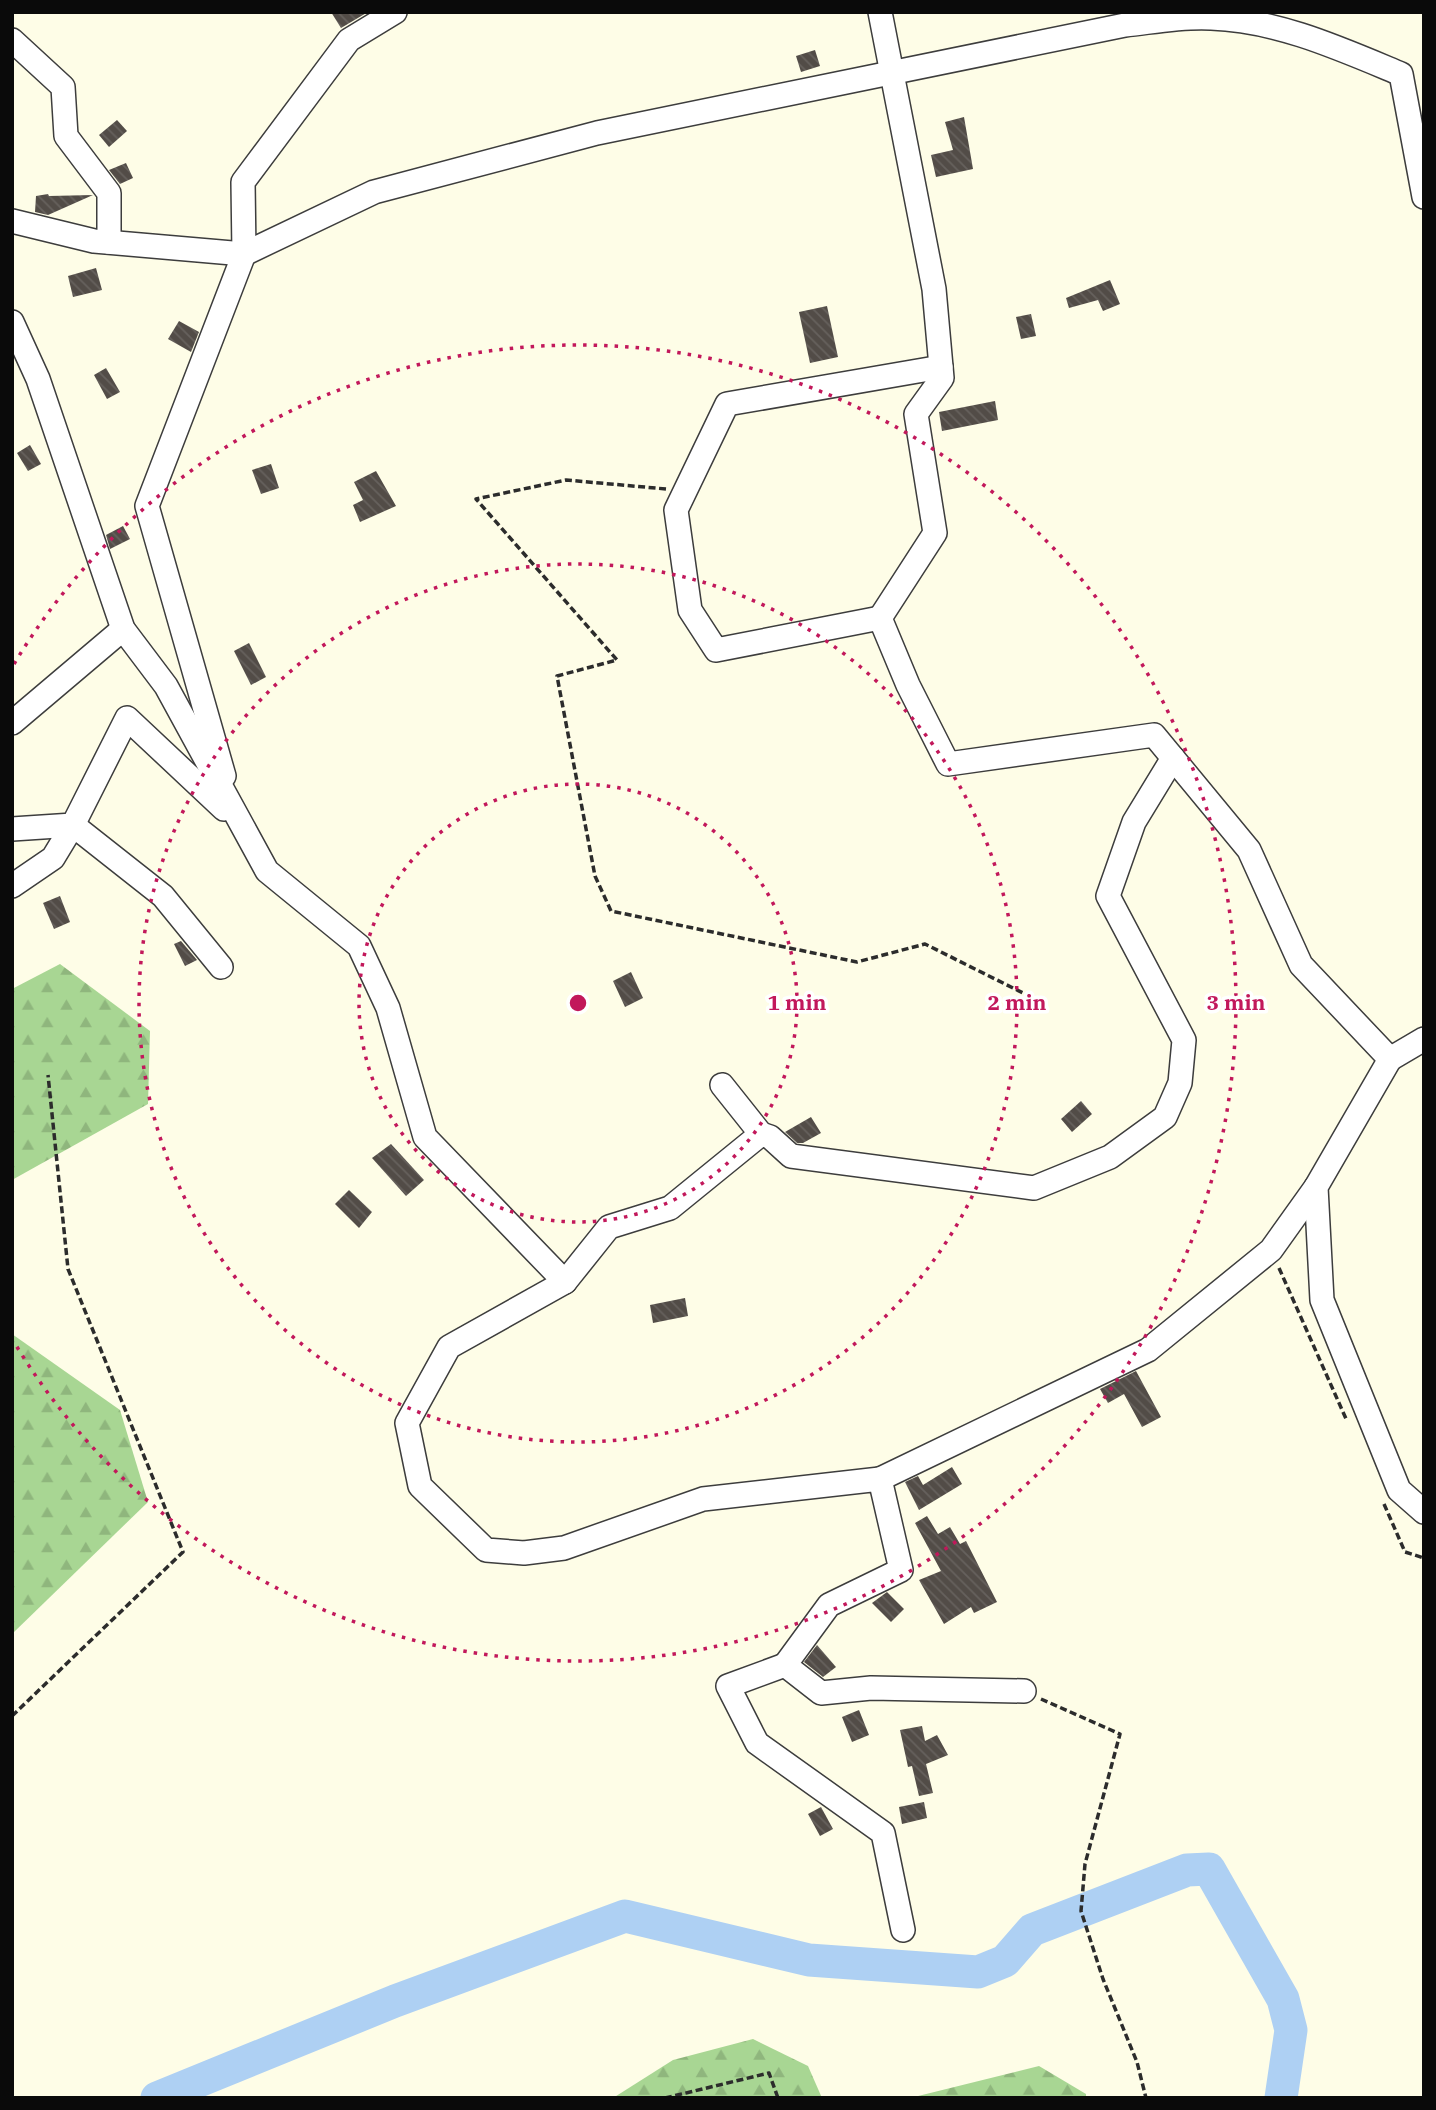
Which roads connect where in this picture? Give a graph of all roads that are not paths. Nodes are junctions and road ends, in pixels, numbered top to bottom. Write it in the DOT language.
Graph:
graph roads {
  1 [pos="395,12"];
  2 [pos="880,12"];
  3 [pos="12,40"];
  4 [pos="890,74"];
  5 [pos="1424,197"];
  6 [pos="12,220"];
  7 [pos="109,242"];
  8 [pos="244,254"];
  9 [pos="12,322"];
  10 [pos="941,367"];
  11 [pos="880,618"];
  12 [pos="123,629"];
  13 [pos="12,723"];
  14 [pos="1173,758"];
  15 [pos="237,822"];
  16 [pos="73,825"];
  17 [pos="12,829"];
  18 [pos="12,886"];
  19 [pos="221,967"];
  20 [pos="1424,1039"];
  21 [pos="1390,1059"];
  22 [pos="722,1085"];
  23 [pos="761,1134"];
  24 [pos="1317,1187"];
  25 [pos="565,1282"];
  26 [pos="880,1479"];
  27 [pos="1424,1512"];
  28 [pos="785,1665"];
  29 [pos="1024,1691"];
  30 [pos="903,1930"];
  1 -- 8 [label="street"];
  2 -- 4 [label="street"];
  3 -- 7 [label="street"];
  4 -- 5 [label="street"];
  4 -- 8 [label="street"];
  4 -- 10 [label="street"];
  6 -- 7 [label="street"];
  7 -- 8 [label="street"];
  8 -- 15 [label="street"];
  9 -- 12 [label="street"];
  10 -- 11 [label="street"];
  10 -- 11 [label="street"];
  11 -- 14 [label="street"];
  12 -- 13 [label="street"];
  12 -- 15 [label="street"];
  14 -- 21 [label="street"];
  14 -- 23 [label="street"];
  15 -- 16 [label="street"];
  15 -- 25 [label="street"];
  16 -- 17 [label="street"];
  16 -- 18 [label="street"];
  16 -- 19 [label="street"];
  20 -- 21 [label="street"];
  21 -- 24 [label="street"];
  22 -- 23 [label="street"];
  23 -- 25 [label="street"];
  24 -- 26 [label="street"];
  24 -- 27 [label="street"];
  25 -- 26 [label="street"];
  26 -- 28 [label="street"];
  28 -- 29 [label="street"];
  28 -- 30 [label="street"];
}
